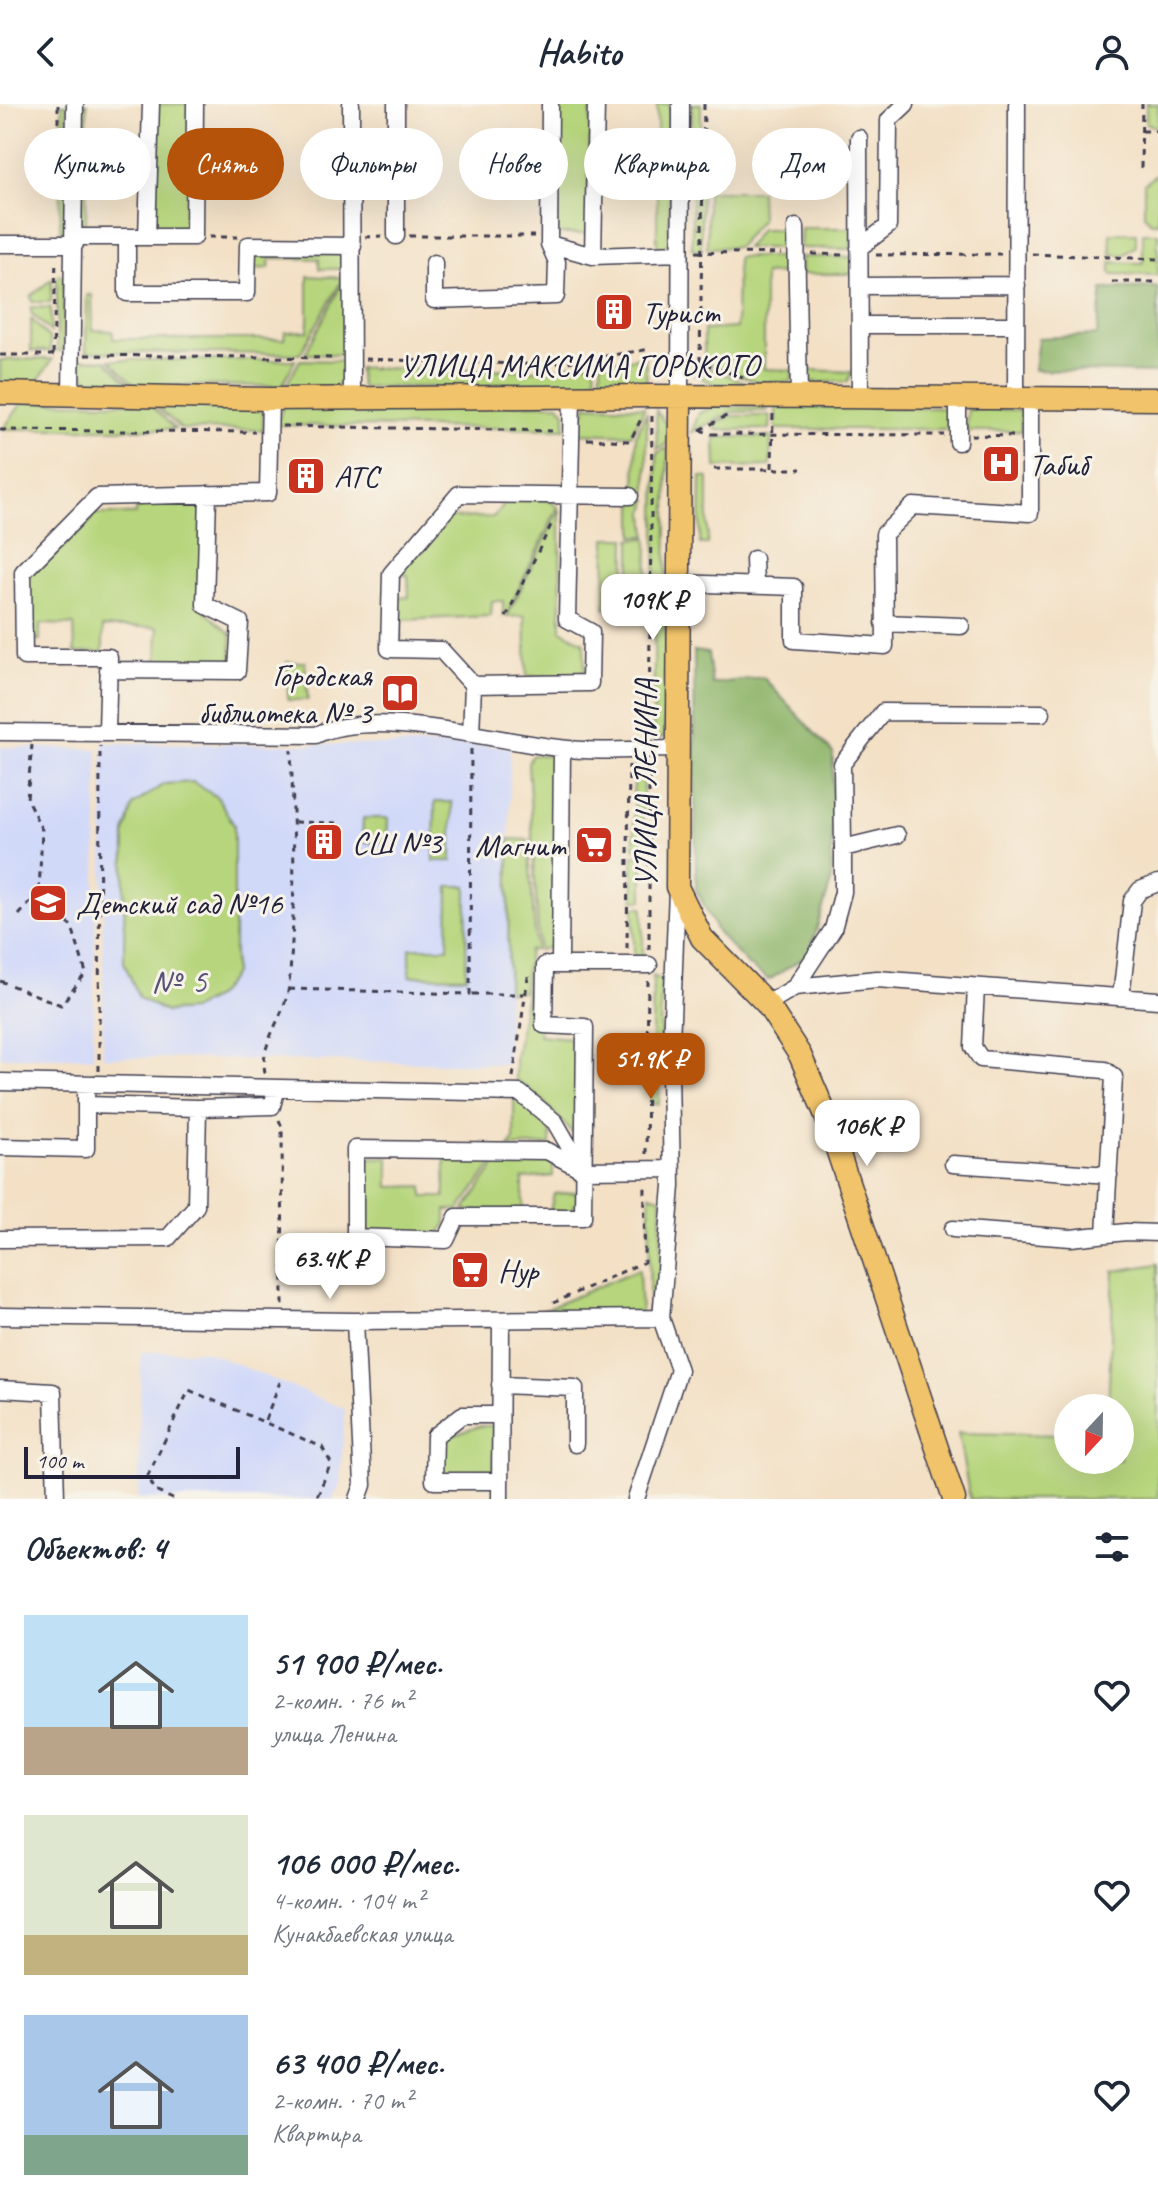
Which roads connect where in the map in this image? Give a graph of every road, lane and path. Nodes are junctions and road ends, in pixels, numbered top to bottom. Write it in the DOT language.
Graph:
graph roads {
  1 [pos="75,104"];
  2 [pos="151,104"];
  3 [pos="195,104"];
  4 [pos="351,104"];
  5 [pos="396,104"];
  6 [pos="550,104"];
  7 [pos="596,104"];
  8 [pos="681,104"];
  9 [pos="704,104"];
  10 [pos="906,104"];
  11 [pos="1017,104"];
  12 [pos="1142,104"];
  13 [pos="1142,131"];
  14 [pos="1158,131"];
  15 [pos="859,138"];
  16 [pos="1141,168"];
  17 [pos="796,227"];
  18 [pos="396,236"];
  19 [pos="127,237"];
  20 [pos="147,237"];
  21 [pos="194,237"];
  22 [pos="241,237"];
  23 [pos="75,240"];
  24 [pos="353,241"];
  25 [pos="0,244"];
  26 [pos="549,244"];
  27 [pos="859,251"];
  28 [pos="703,252"];
  29 [pos="680,253"];
  30 [pos="796,254"];
  31 [pos="1017,254"];
  32 [pos="593,256"];
  33 [pos="1158,259"];
  34 [pos="434,263"];
  35 [pos="1112,282"];
  36 [pos="1158,282"];
  37 [pos="1017,285"];
  38 [pos="860,286"];
  39 [pos="860,325"];
  40 [pos="1016,325"];
  41 [pos="651,349"];
  42 [pos="0,355"];
  43 [pos="73,355"];
  44 [pos="352,358"];
  45 [pos="700,362"];
  46 [pos="0,393"];
  47 [pos="71,394"];
  48 [pos="799,396"];
  49 [pos="352,397"];
  50 [pos="572,397"];
  51 [pos="860,397"];
  52 [pos="958,397"];
  53 [pos="1023,397"];
  54 [pos="680,398"];
  55 [pos="270,399"];
  56 [pos="1158,399"];
  57 [pos="773,413"];
  58 [pos="700,430"];
  59 [pos="571,431"];
  60 [pos="773,433"];
  61 [pos="1030,436"];
  62 [pos="958,438"];
  63 [pos="772,468"];
  64 [pos="714,469"];
  65 [pos="801,469"];
  66 [pos="208,494"];
  67 [pos="630,496"];
  68 [pos="569,501"];
  69 [pos="754,559"];
  70 [pos="676,583"];
  71 [pos="755,584"];
  72 [pos="506,617"];
  73 [pos="884,623"];
  74 [pos="961,626"];
  75 [pos="108,670"];
  76 [pos="473,685"];
  77 [pos="1042,713"];
  78 [pos="104,730"];
  79 [pos="0,732"];
  80 [pos="290,734"];
  81 [pos="471,734"];
  82 [pos="32,737"];
  83 [pos="562,749"];
  84 [pos="629,749"];
  85 [pos="649,749"];
  86 [pos="677,749"];
  87 [pos="294,822"];
  88 [pos="339,823"];
  89 [pos="897,835"];
  90 [pos="843,848"];
  91 [pos="673,873"];
  92 [pos="1158,883"];
  93 [pos="39,892"];
  94 [pos="19,915"];
  95 [pos="627,965"];
  96 [pos="649,965"];
  97 [pos="543,967"];
  98 [pos="0,981"];
  99 [pos="795,987"];
  100 [pos="976,987"];
  101 [pos="289,989"];
  102 [pos="470,994"];
  103 [pos="524,994"];
  104 [pos="1121,997"];
  105 [pos="1158,1000"];
  106 [pos="767,1004"];
  107 [pos="0,1082"];
  108 [pos="92,1085"];
  109 [pos="272,1088"];
  110 [pos="512,1093"];
  111 [pos="86,1105"];
  112 [pos="272,1106"];
  113 [pos="198,1108"];
  114 [pos="0,1147"];
  115 [pos="953,1164"];
  116 [pos="645,1169"];
  117 [pos="672,1169"];
  118 [pos="583,1170"];
  119 [pos="1109,1175"];
  120 [pos="953,1229"];
  121 [pos="1158,1233"];
  122 [pos="1105,1234"];
  123 [pos="0,1239"];
  124 [pos="644,1262"];
  125 [pos="0,1316"];
  126 [pos="661,1318"];
  127 [pos="285,1320"];
  128 [pos="355,1321"];
  129 [pos="501,1322"];
  130 [pos="280,1382"];
  131 [pos="500,1385"];
  132 [pos="0,1389"];
  133 [pos="500,1415"];
  134 [pos="264,1421"];
  135 [pos="575,1444"];
  136 [pos="500,1481"];
  137 [pos="56,1499"];
  138 [pos="173,1499"];
  139 [pos="316,1499"];
  140 [pos="358,1499"];
  141 [pos="500,1499"];
  142 [pos="636,1499"];
  143 [pos="954,1499"];
  1 -- 23 [label="street"];
  2 -- 20 [label="street"];
  3 -- 21 [label="street"];
  4 -- 24 [label="street"];
  5 -- 18 [label="street"];
  6 -- 26 [label="street"];
  7 -- 32 [label="street"];
  8 -- 29 [label="street, УЛИЦА ЛЕНИНА"];
  9 -- 28 [label="path"];
  10 -- 27 [label="street"];
  11 -- 31 [label="street"];
  12 -- 13 [label="path"];
  13 -- 14 [label="path"];
  13 -- 16 [label="path"];
  15 -- 27 [label="street"];
  17 -- 30 [label="street"];
  18 -- 24 [label="path"];
  18 -- 26 [label="path"];
  19 -- 20 [label="street"];
  19 -- 23 [label="street"];
  19 -- 24 [label="street"];
  20 -- 21 [label="street"];
  21 -- 22 [label="path"];
  23 -- 25 [label="street"];
  23 -- 43 [label="street"];
  24 -- 44 [label="street"];
  26 -- 32 [label="street"];
  26 -- 34 [label="street"];
  27 -- 30 [label="path"];
  27 -- 31 [label="path"];
  27 -- 38 [label="street"];
  28 -- 29 [label="path"];
  28 -- 30 [label="path"];
  28 -- 45 [label="path"];
  29 -- 32 [label="street"];
  29 -- 54 [label="street, УЛИЦА ЛЕНИНА"];
  30 -- 48 [label="street"];
  31 -- 33 [label="path"];
  31 -- 37 [label="street"];
  35 -- 36 [label="path"];
  37 -- 38 [label="street"];
  37 -- 40 [label="street"];
  38 -- 39 [label="street"];
  39 -- 40 [label="street"];
  39 -- 51 [label="street"];
  40 -- 53 [label="street"];
  41 -- 44 [label="path"];
  42 -- 43 [label="path"];
  43 -- 44 [label="path"];
  43 -- 47 [label="street"];
  44 -- 49 [label="street"];
  46 -- 47 [label="main road, УЛИЦА МАКСИМА ГОРЬКОГО"];
  47 -- 55 [label="main road, УЛИЦА МАКСИМА ГОРЬКОГО"];
  48 -- 51 [label="main road, УЛИЦА МАКСИМА ГОРЬКОГО"];
  48 -- 54 [label="main road, УЛИЦА МАКСИМА ГОРЬКОГО"];
  49 -- 50 [label="main road, УЛИЦА МАКСИМА ГОРЬКОГО"];
  49 -- 55 [label="main road, УЛИЦА МАКСИМА ГОРЬКОГО"];
  50 -- 54 [label="main road, УЛИЦА МАКСИМА ГОРЬКОГО"];
  50 -- 59 [label="street"];
  51 -- 52 [label="main road, УЛИЦА МАКСИМА ГОРЬКОГО"];
  52 -- 53 [label="main road, УЛИЦА МАКСИМА ГОРЬКОГО"];
  52 -- 62 [label="street"];
  53 -- 56 [label="main road, УЛИЦА МАКСИМА ГОРЬКОГО"];
  53 -- 61 [label="street"];
  54 -- 70 [label="main road, УЛИЦА ЛЕНИНА"];
  55 -- 66 [label="street"];
  57 -- 60 [label="path"];
  58 -- 60 [label="path"];
  59 -- 68 [label="street"];
  59 -- 85 [label="path"];
  60 -- 62 [label="path"];
  60 -- 63 [label="path"];
  61 -- 62 [label="path"];
  61 -- 73 [label="street"];
  63 -- 64 [label="path"];
  63 -- 65 [label="path"];
  66 -- 75 [label="street"];
  66 -- 75 [label="street"];
  67 -- 68 [label="street"];
  68 -- 72 [label="path"];
  68 -- 76 [label="street"];
  68 -- 76 [label="street"];
  69 -- 71 [label="street"];
  70 -- 71 [label="street"];
  70 -- 86 [label="main road, УЛИЦА ЛЕНИНА"];
  71 -- 73 [label="street"];
  73 -- 74 [label="street"];
  75 -- 78 [label="street"];
  76 -- 81 [label="street"];
  77 -- 90 [label="street"];
  78 -- 79 [label="street"];
  78 -- 80 [label="street"];
  78 -- 108 [label="path"];
  80 -- 81 [label="street"];
  80 -- 87 [label="path"];
  81 -- 83 [label="street"];
  81 -- 102 [label="path"];
  82 -- 93 [label="path"];
  83 -- 84 [label="street"];
  83 -- 97 [label="street"];
  84 -- 85 [label="street"];
  84 -- 95 [label="path"];
  85 -- 86 [label="street"];
  85 -- 96 [label="path"];
  86 -- 91 [label="main road, УЛИЦА ЛЕНИНА"];
  87 -- 88 [label="path"];
  87 -- 101 [label="path"];
  89 -- 90 [label="street"];
  90 -- 99 [label="street"];
  91 -- 106 [label="main road"];
  91 -- 117 [label="street, УЛИЦА ЛЕНИНА"];
  92 -- 104 [label="street"];
  93 -- 94 [label="path"];
  93 -- 98 [label="path"];
  95 -- 96 [label="street"];
  95 -- 97 [label="street"];
  96 -- 116 [label="path"];
  97 -- 103 [label="path"];
  97 -- 118 [label="street"];
  99 -- 100 [label="street"];
  99 -- 106 [label="street"];
  100 -- 104 [label="street"];
  100 -- 119 [label="street"];
  101 -- 102 [label="path"];
  101 -- 109 [label="path"];
  102 -- 103 [label="path"];
  103 -- 110 [label="path"];
  104 -- 105 [label="street"];
  106 -- 143 [label="main road"];
  107 -- 108 [label="street"];
  108 -- 109 [label="street"];
  108 -- 111 [label="street"];
  109 -- 110 [label="street"];
  109 -- 112 [label="street"];
  110 -- 118 [label="street"];
  111 -- 113 [label="street"];
  111 -- 114 [label="street"];
  112 -- 113 [label="street"];
  112 -- 127 [label="path"];
  113 -- 123 [label="street"];
  115 -- 119 [label="street"];
  116 -- 117 [label="street"];
  116 -- 118 [label="street"];
  116 -- 124 [label="path"];
  117 -- 126 [label="street, УЛИЦА ЛЕНИНА"];
  118 -- 118 [label="street"];
  119 -- 122 [label="street"];
  120 -- 122 [label="street"];
  121 -- 122 [label="street"];
  125 -- 127 [label="street"];
  126 -- 129 [label="street"];
  126 -- 142 [label="street"];
  127 -- 128 [label="street"];
  128 -- 129 [label="street"];
  128 -- 140 [label="street"];
  129 -- 131 [label="street"];
  130 -- 134 [label="path"];
  131 -- 133 [label="street"];
  131 -- 135 [label="street"];
  132 -- 137 [label="street"];
  133 -- 136 [label="street"];
  133 -- 136 [label="street"];
  134 -- 138 [label="path"];
  134 -- 139 [label="path"];
  136 -- 141 [label="street"];
}
